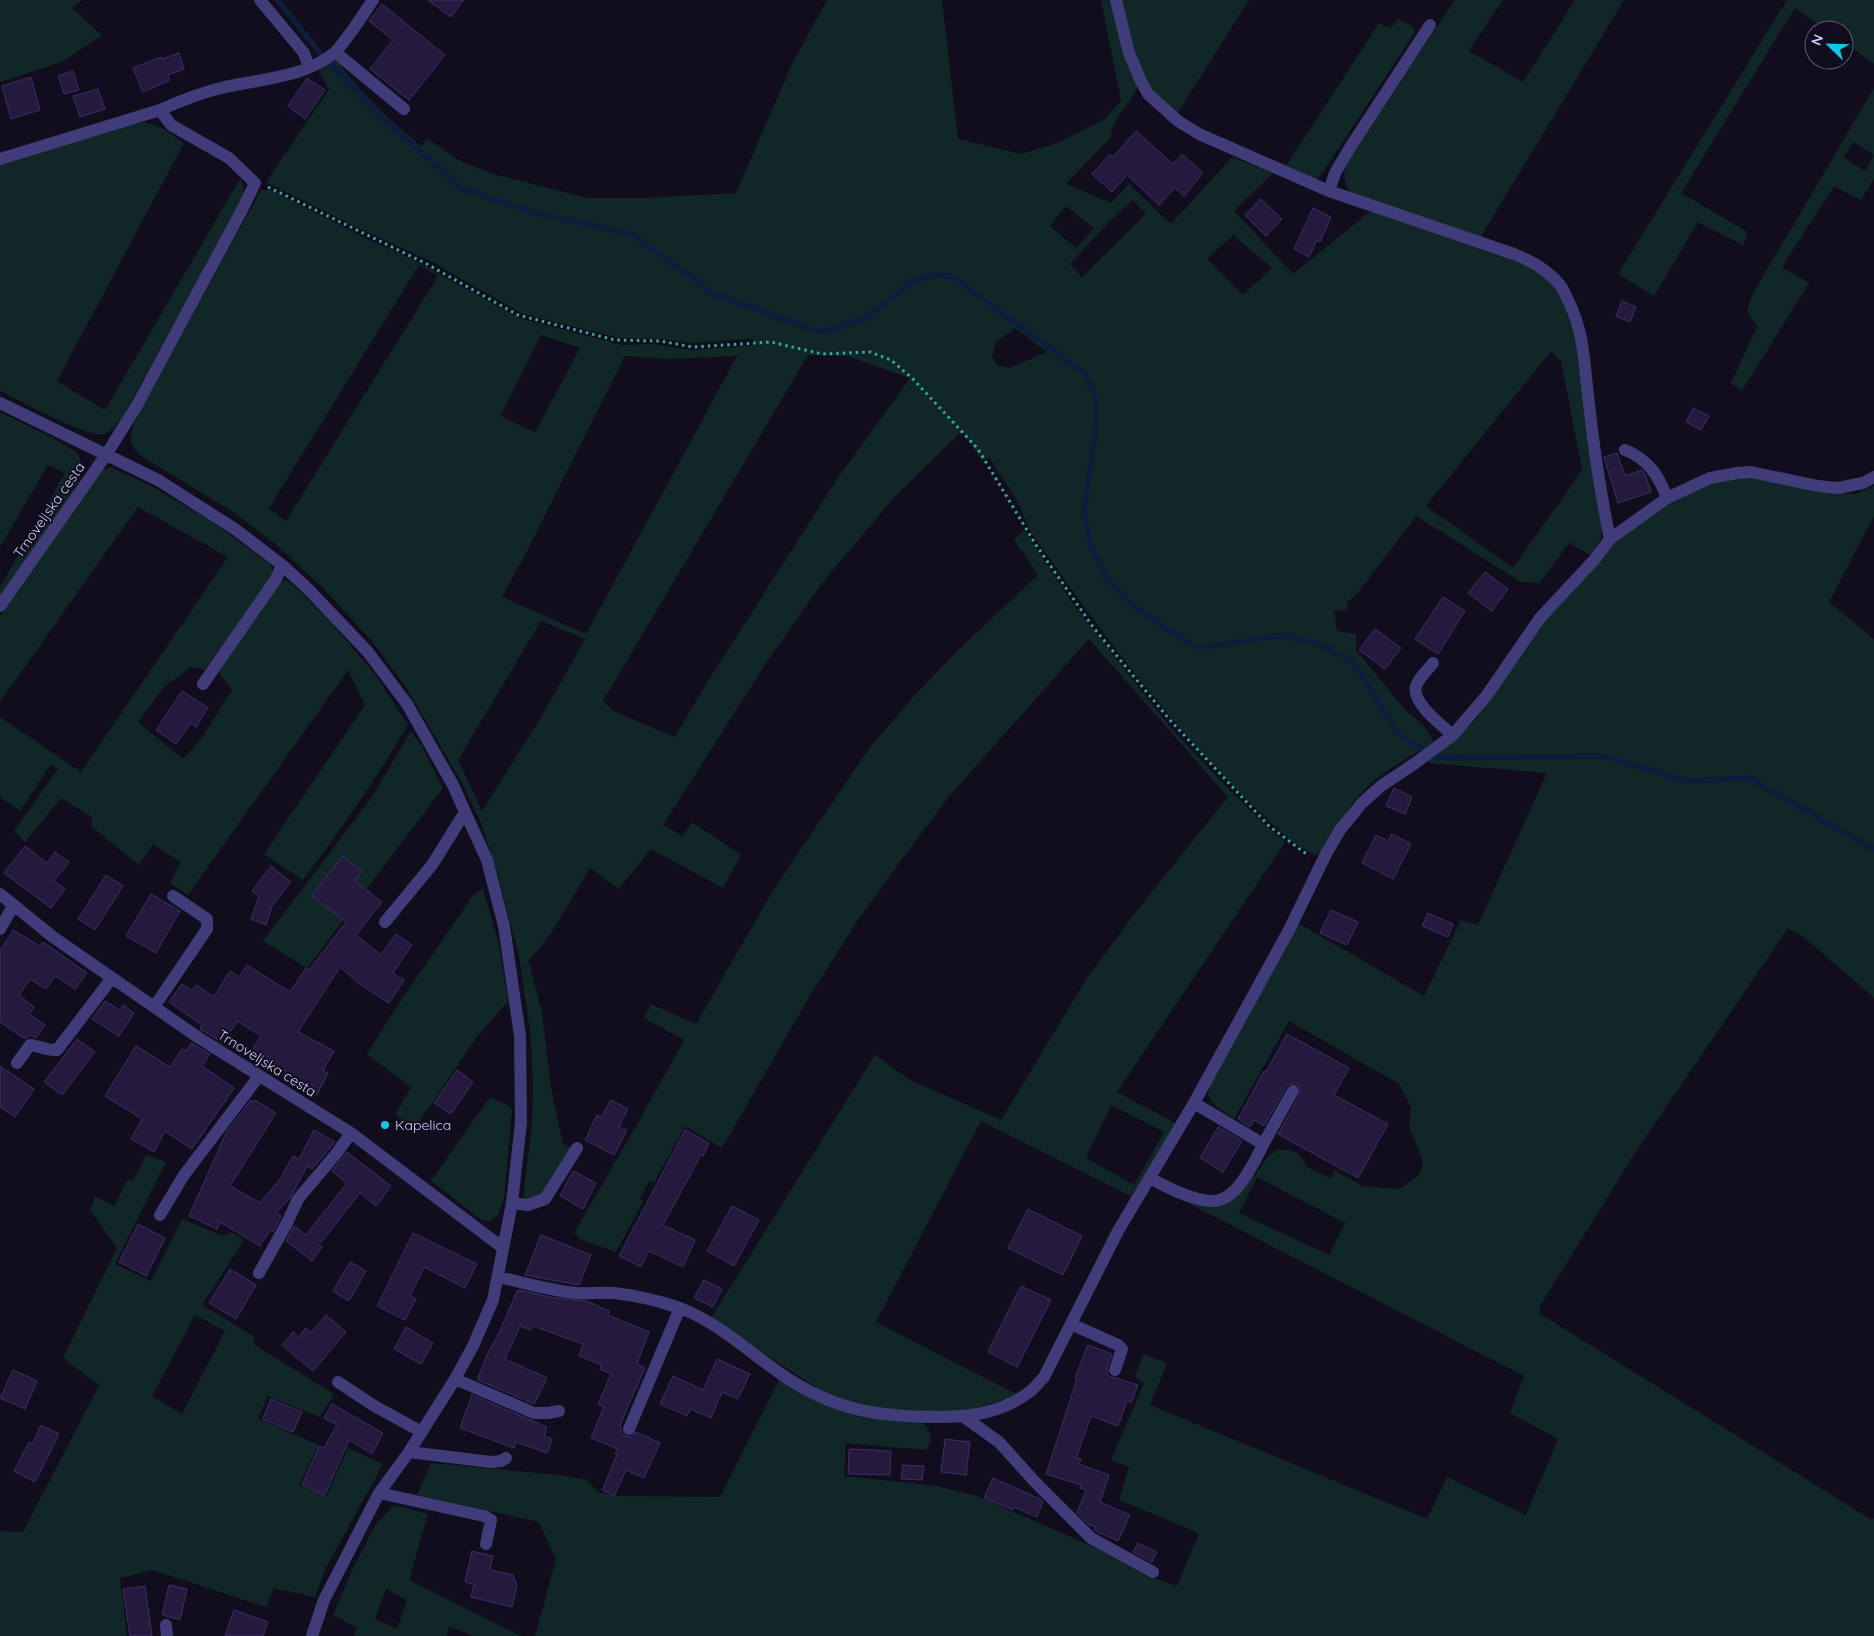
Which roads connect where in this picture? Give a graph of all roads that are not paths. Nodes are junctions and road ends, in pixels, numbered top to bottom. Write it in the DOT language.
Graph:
graph roads {
  1 [pos="260,0"];
  2 [pos="373,0"];
  3 [pos="1116,0"];
  4 [pos="1430,25"];
  5 [pos="334,52"];
  6 [pos="313,66"];
  7 [pos="404,109"];
  8 [pos="160,110"];
  9 [pos="0,159"];
  10 [pos="1328,191"];
  11 [pos="0,403"];
  12 [pos="1625,450"];
  13 [pos="106,455"];
  14 [pos="1874,477"];
  15 [pos="1668,498"];
  16 [pos="1610,538"];
  17 [pos="282,565"];
  18 [pos="0,606"];
  19 [pos="1433,663"];
  20 [pos="203,684"];
  21 [pos="1453,735"];
  22 [pos="466,812"];
  23 [pos="0,894"];
  24 [pos="173,896"];
  25 [pos="13,906"];
  26 [pos="385,922"];
  27 [pos="0,928"];
  28 [pos="112,978"];
  29 [pos="154,1007"];
  30 [pos="17,1063"];
  31 [pos="259,1076"];
  32 [pos="1292,1091"];
  33 [pos="1194,1103"];
  34 [pos="351,1132"];
  35 [pos="1263,1144"];
  36 [pos="577,1148"];
  37 [pos="1150,1178"];
  38 [pos="512,1203"];
  39 [pos="160,1215"];
  40 [pos="503,1248"];
  41 [pos="259,1273"];
  42 [pos="498,1277"];
  43 [pos="680,1308"];
  44 [pos="1071,1324"];
  45 [pos="1115,1370"];
  46 [pos="455,1379"];
  47 [pos="338,1382"];
  48 [pos="559,1411"];
  49 [pos="964,1417"];
  50 [pos="629,1429"];
  51 [pos="422,1432"];
  52 [pos="409,1452"];
  53 [pos="506,1458"];
  54 [pos="379,1493"];
  55 [pos="486,1544"];
  56 [pos="1153,1572"];
  57 [pos="312,1636"];
  1 -- 6 [label="street"];
  2 -- 5 [label="street"];
  3 -- 10 [label="street"];
  4 -- 10 [label="street"];
  5 -- 6 [label="street"];
  5 -- 7 [label="street"];
  6 -- 8 [label="street"];
  8 -- 9 [label="street"];
  8 -- 13 [label="street, Trnoveljska cesta"];
  10 -- 16 [label="street"];
  11 -- 13 [label="street"];
  12 -- 15 [label="street"];
  13 -- 17 [label="street"];
  13 -- 18 [label="street, Trnoveljska cesta"];
  14 -- 15 [label="street"];
  15 -- 16 [label="street"];
  16 -- 21 [label="street"];
  17 -- 20 [label="street"];
  17 -- 22 [label="street"];
  19 -- 21 [label="street"];
  21 -- 33 [label="street"];
  22 -- 26 [label="street"];
  22 -- 38 [label="street"];
  23 -- 25 [label="street, Trnoveljska cesta"];
  24 -- 29 [label="street"];
  25 -- 27 [label="street"];
  25 -- 28 [label="street, Trnoveljska cesta"];
  28 -- 29 [label="street, Trnoveljska cesta"];
  28 -- 30 [label="street"];
  29 -- 31 [label="street, Trnoveljska cesta"];
  31 -- 34 [label="street, Trnoveljska cesta"];
  31 -- 39 [label="street"];
  32 -- 35 [label="street"];
  33 -- 35 [label="street"];
  33 -- 37 [label="street"];
  34 -- 40 [label="street, Trnoveljska cesta"];
  34 -- 41 [label="street"];
  35 -- 37 [label="street"];
  36 -- 38 [label="street"];
  37 -- 44 [label="street"];
  38 -- 40 [label="street"];
  40 -- 42 [label="street"];
  42 -- 43 [label="street"];
  42 -- 46 [label="street"];
  43 -- 49 [label="street"];
  43 -- 50 [label="street"];
  44 -- 45 [label="street"];
  44 -- 49 [label="street"];
  46 -- 48 [label="street"];
  46 -- 51 [label="street"];
  47 -- 51 [label="street"];
  49 -- 56 [label="street"];
  51 -- 52 [label="street"];
  52 -- 53 [label="street"];
  52 -- 54 [label="street"];
  54 -- 55 [label="street"];
  54 -- 57 [label="street"];
}
